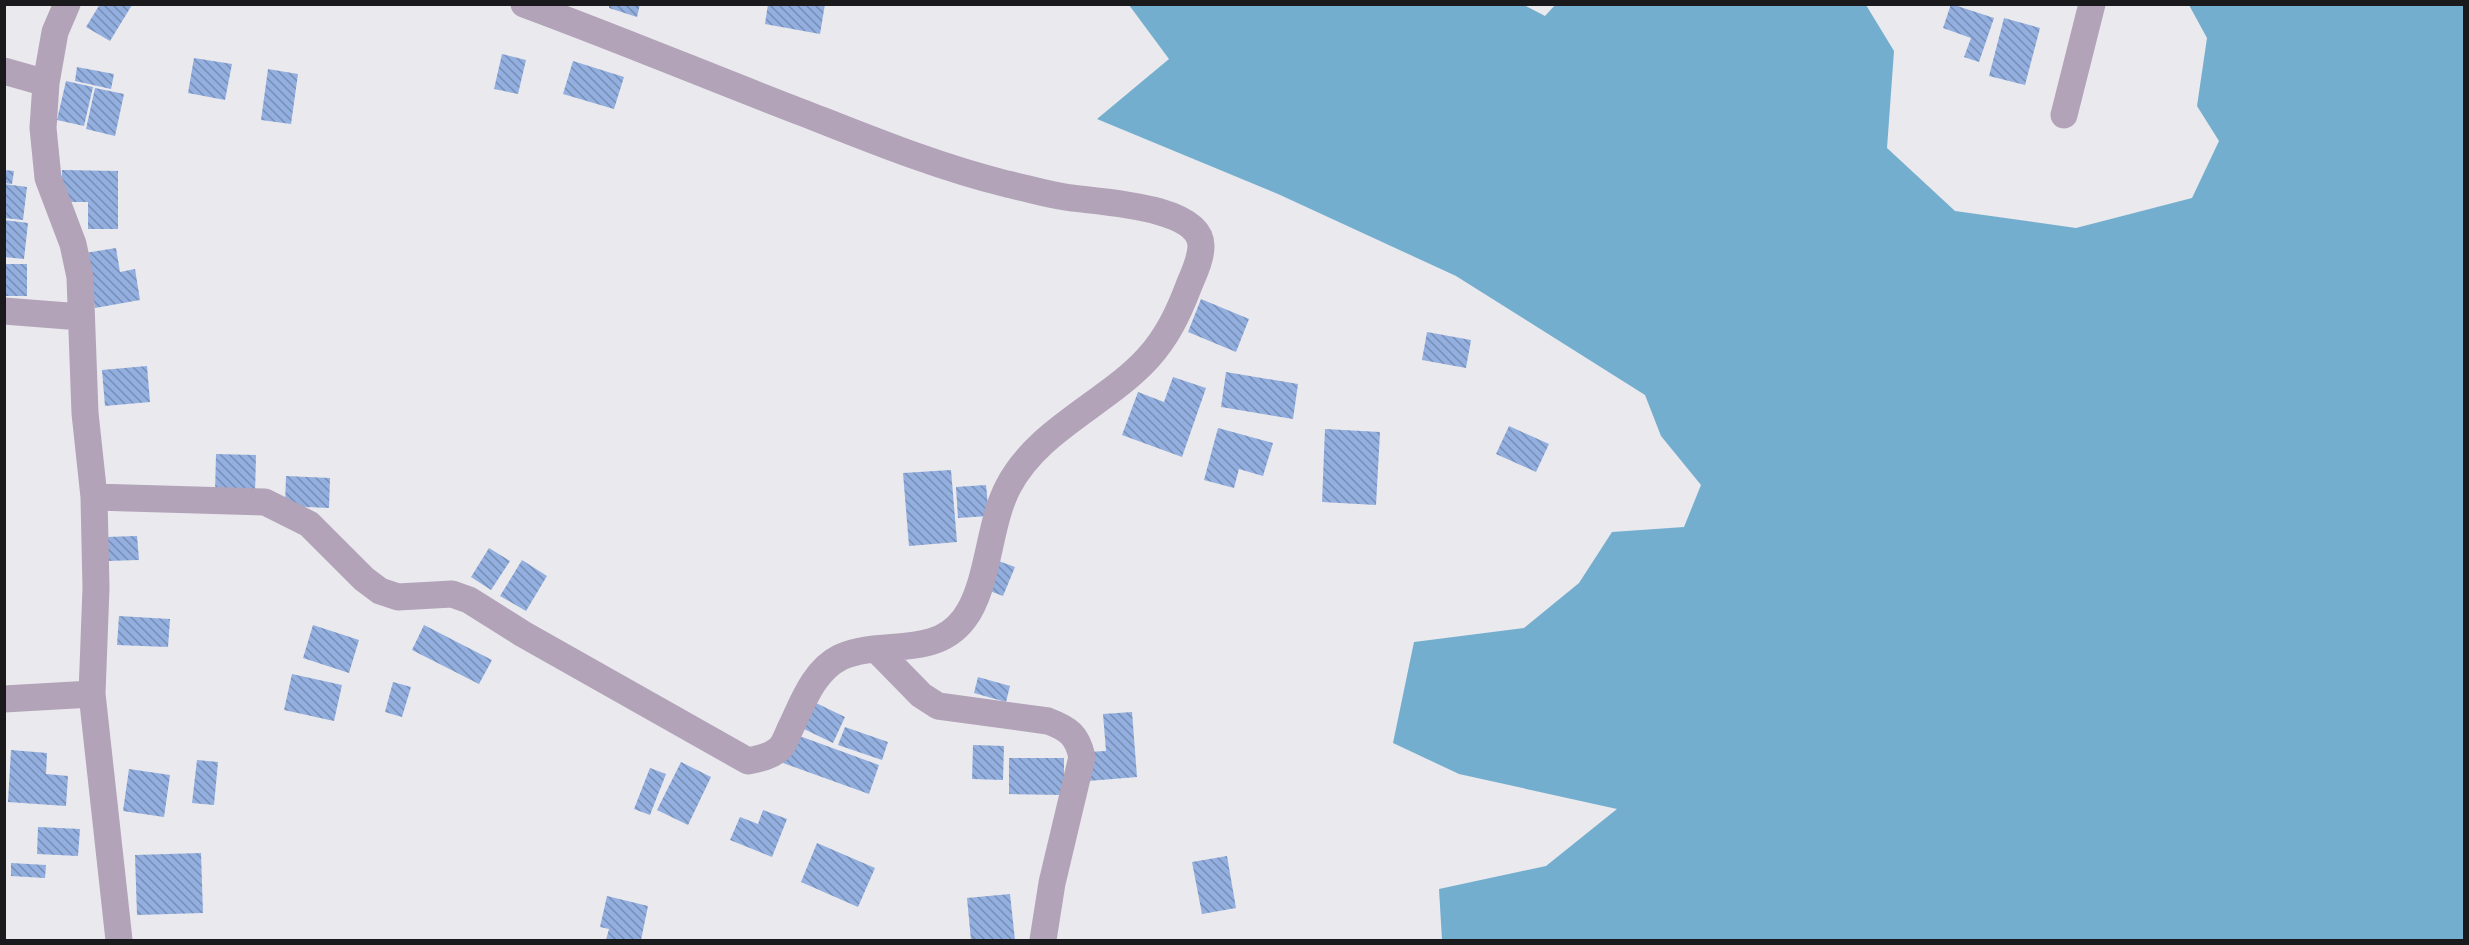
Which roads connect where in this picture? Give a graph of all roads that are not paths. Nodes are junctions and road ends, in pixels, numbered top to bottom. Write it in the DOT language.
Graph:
graph roads {
  1 [pos="68,4"];
  2 [pos="524,4"];
  3 [pos="2092,4"];
  4 [pos="4,71"];
  5 [pos="46,82"];
  6 [pos="2064,115"];
  7 [pos="4,311"];
  8 [pos="81,317"];
  9 [pos="94,497"];
  10 [pos="876,649"];
  11 [pos="92,694"];
  12 [pos="4,699"];
  13 [pos="119,940"];
  14 [pos="1043,940"];
  1 -- 5 [label="street"];
  2 -- 10 [label="street"];
  3 -- 6 [label="street"];
  4 -- 5 [label="street"];
  5 -- 8 [label="street"];
  7 -- 8 [label="street"];
  8 -- 9 [label="street"];
  9 -- 10 [label="street"];
  9 -- 11 [label="street"];
  10 -- 14 [label="street"];
  11 -- 12 [label="street"];
  11 -- 13 [label="street"];
}
